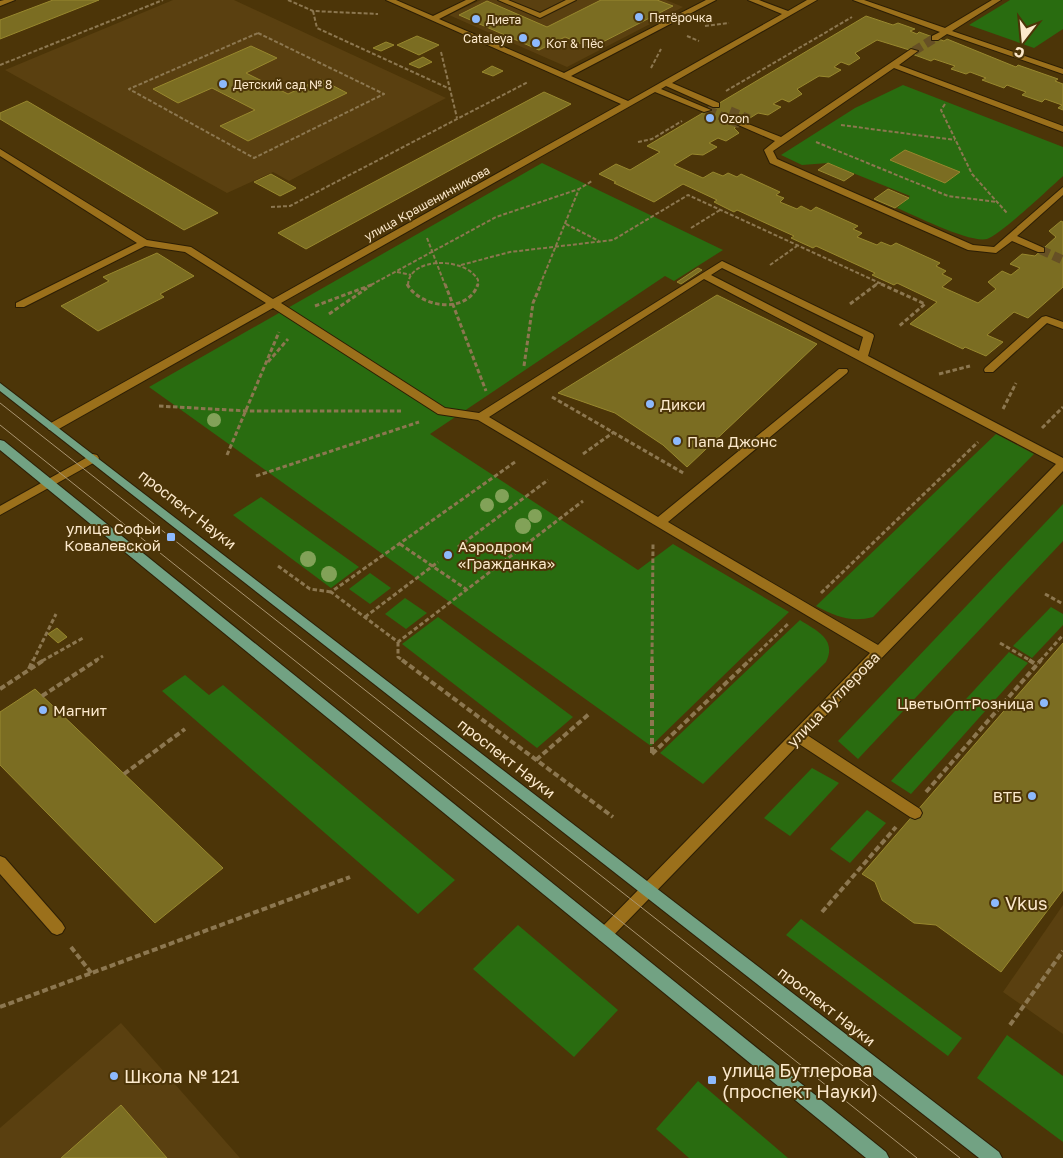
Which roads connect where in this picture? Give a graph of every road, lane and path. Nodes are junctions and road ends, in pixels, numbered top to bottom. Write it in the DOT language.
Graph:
graph roads {
  1 [pos="11,0"];
  2 [pos="163,0"];
  3 [pos="288,0"];
  4 [pos="390,0"];
  5 [pos="472,0"];
  6 [pos="502,0"];
  7 [pos="572,0"];
  8 [pos="712,0"];
  9 [pos="752,0"];
  10 [pos="813,0"];
  11 [pos="857,0"];
  12 [pos="996,0"];
  13 [pos="0,4"];
  14 [pos="872,5"];
  15 [pos="313,11"];
  16 [pos="378,14"];
  17 [pos="789,14"];
  18 [pos="434,18"];
  19 [pos="738,22"];
  20 [pos="700,26"];
  21 [pos="946,32"];
  22 [pos="936,38"];
  23 [pos="663,45"];
  24 [pos="914,51"];
  25 [pos="440,52"];
  26 [pos="0,65"];
  27 [pos="892,65"];
  28 [pos="650,69"];
  29 [pos="551,70"];
  30 [pos="1063,72"];
  31 [pos="565,76"];
  32 [pos="665,83"];
  33 [pos="957,88"];
  34 [pos="450,89"];
  35 [pos="654,89"];
  36 [pos="628,104"];
  37 [pos="709,106"];
  38 [pos="457,118"];
  39 [pos="749,119"];
  40 [pos="811,122"];
  41 [pos="193,124"];
  42 [pos="740,124"];
  43 [pos="1063,129"];
  44 [pos="789,137"];
  45 [pos="955,140"];
  46 [pos="638,142"];
  47 [pos="0,152"];
  48 [pos="592,181"];
  49 [pos="579,189"];
  50 [pos="1063,190"];
  51 [pos="997,202"];
  52 [pos="271,207"];
  53 [pos="720,210"];
  54 [pos="420,221"];
  55 [pos="566,224"];
  56 [pos="1023,226"];
  57 [pos="691,228"];
  58 [pos="1010,237"];
  59 [pos="600,242"];
  60 [pos="144,243"];
  61 [pos="558,246"];
  62 [pos="798,246"];
  63 [pos="1041,250"];
  64 [pos="434,252"];
  65 [pos="438,263"];
  66 [pos="461,265"];
  67 [pos="769,265"];
  68 [pos="396,272"];
  69 [pos="411,275"];
  70 [pos="704,275"];
  71 [pos="879,283"];
  72 [pos="372,284"];
  73 [pos="274,302"];
  74 [pos="452,303"];
  75 [pos="20,304"];
  76 [pos="850,304"];
  77 [pos="290,313"];
  78 [pos="308,324"];
  79 [pos="898,326"];
  80 [pos="1063,326"];
  81 [pos="862,357"];
  82 [pos="266,364"];
  83 [pos="978,364"];
  84 [pos="989,370"];
  85 [pos="843,371"];
  86 [pos="908,382"];
  87 [pos="1016,383"];
  88 [pos="0,386"];
  89 [pos="520,391"];
  90 [pos="544,392"];
  91 [pos="159,406"];
  92 [pos="1063,407"];
  93 [pos="493,409"];
  94 [pos="247,411"];
  95 [pos="442,411"];
  96 [pos="481,417"];
  97 [pos="994,426"];
  98 [pos="53,427"];
  99 [pos="614,432"];
  100 [pos="603,440"];
  101 [pos="1026,443"];
  102 [pos="0,444"];
  103 [pos="533,449"];
  104 [pos="227,455"];
  105 [pos="93,458"];
  106 [pos="1063,464"];
  107 [pos="564,468"];
  108 [pos="256,476"];
  109 [pos="692,477"];
  110 [pos="48,483"];
  111 [pos="600,489"];
  112 [pos="0,511"];
  113 [pos="656,522"];
  114 [pos="400,544"];
  115 [pos="458,547"];
  116 [pos="438,562"];
  117 [pos="278,566"];
  118 [pos="432,566"];
  119 [pos="466,589"];
  120 [pos="331,592"];
  121 [pos="1045,594"];
  122 [pos="1063,604"];
  123 [pos="804,610"];
  124 [pos="56,614"];
  125 [pos="365,617"];
  126 [pos="1063,635"];
  127 [pos="83,638"];
  128 [pos="398,642"];
  129 [pos="1000,643"];
  130 [pos="879,652"];
  131 [pos="102,656"];
  132 [pos="1037,665"];
  133 [pos="29,669"];
  134 [pos="0,689"];
  135 [pos="42,696"];
  136 [pos="589,714"];
  137 [pos="185,729"];
  138 [pos="797,736"];
  139 [pos="536,760"];
  140 [pos="124,774"];
  141 [pos="913,811"];
  142 [pos="613,817"];
  143 [pos="0,863"];
  144 [pos="350,877"];
  145 [pos="648,890"];
  146 [pos="822,912"];
  147 [pos="57,928"];
  148 [pos="604,935"];
  149 [pos="1063,951"];
  150 [pos="92,974"];
  151 [pos="0,1007"];
  152 [pos="1010,1025"];
  153 [pos="880,1158"];
  154 [pos="993,1158"];
  1 -- 13 [label="street"];
  2 -- 26 [label="path"];
  3 -- 15 [label="path"];
  4 -- 18 [label="street"];
  5 -- 18 [label="street"];
  6 -- 7 [label="street"];
  8 -- 31 [label="street"];
  9 -- 17 [label="street"];
  10 -- 17 [label="street, улица Крашенинникова"];
  11 -- 14 [label="street"];
  12 -- 21 [label="street"];
  14 -- 21 [label="street"];
  14 -- 37 [label="path"];
  15 -- 16 [label="path"];
  15 -- 34 [label="path"];
  17 -- 32 [label="street, улица Крашенинникова"];
  18 -- 29 [label="street"];
  19 -- 20 [label="path"];
  21 -- 22 [label="street"];
  21 -- 30 [label="street"];
  23 -- 28 [label="path"];
  24 -- 27 [label="street"];
  25 -- 34 [label="path"];
  27 -- 33 [label="street"];
  27 -- 40 [label="street"];
  29 -- 31 [label="street"];
  29 -- 38 [label="path"];
  31 -- 36 [label="street"];
  32 -- 35 [label="street, улица Крашенинникова"];
  32 -- 37 [label="street"];
  33 -- 43 [label="street"];
  33 -- 45 [label="path"];
  34 -- 38 [label="path"];
  35 -- 36 [label="street, улица Крашенинникова"];
  35 -- 37 [label="street"];
  36 -- 54 [label="street, улица Крашенинникова"];
  37 -- 46 [label="path"];
  38 -- 52 [label="path"];
  39 -- 44 [label="street"];
  40 -- 44 [label="street"];
  40 -- 45 [label="path"];
  41 -- 41 [label="path"];
  42 -- 44 [label="street"];
  44 -- 51 [label="path"];
  44 -- 58 [label="street"];
  45 -- 51 [label="path"];
  47 -- 60 [label="street"];
  48 -- 49 [label="path"];
  49 -- 55 [label="path"];
  49 -- 64 [label="path"];
  50 -- 56 [label="street"];
  51 -- 56 [label="path"];
  53 -- 57 [label="path"];
  53 -- 59 [label="path"];
  53 -- 62 [label="path"];
  54 -- 64 [label="path"];
  54 -- 73 [label="street, улица Крашенинникова"];
  55 -- 59 [label="path"];
  55 -- 61 [label="path"];
  56 -- 58 [label="street"];
  58 -- 63 [label="street"];
  59 -- 61 [label="path"];
  60 -- 73 [label="street"];
  60 -- 75 [label="street"];
  61 -- 66 [label="path"];
  61 -- 89 [label="path"];
  62 -- 67 [label="path"];
  62 -- 71 [label="path"];
  64 -- 65 [label="path"];
  64 -- 68 [label="path"];
  65 -- 66 [label="path"];
  65 -- 69 [label="path"];
  65 -- 74 [label="path"];
  66 -- 74 [label="path"];
  68 -- 69 [label="path"];
  68 -- 72 [label="path"];
  69 -- 74 [label="path"];
  70 -- 81 [label="street"];
  70 -- 81 [label="street"];
  70 -- 89 [label="street"];
  71 -- 76 [label="path"];
  71 -- 79 [label="path"];
  72 -- 77 [label="path"];
  72 -- 78 [label="path"];
  73 -- 77 [label="street"];
  73 -- 98 [label="street, улица Крашенинникова"];
  74 -- 93 [label="path"];
  77 -- 78 [label="street"];
  77 -- 82 [label="path"];
  78 -- 82 [label="path"];
  78 -- 95 [label="street"];
  80 -- 84 [label="street"];
  81 -- 86 [label="street"];
  82 -- 94 [label="path"];
  83 -- 86 [label="path"];
  85 -- 113 [label="street"];
  86 -- 97 [label="street"];
  87 -- 97 [label="path"];
  88 -- 98 [label="main road, проспект Науки"];
  89 -- 93 [label="street"];
  90 -- 99 [label="path"];
  91 -- 94 [label="path"];
  92 -- 101 [label="path"];
  93 -- 96 [label="street"];
  94 -- 95 [label="path"];
  94 -- 104 [label="path"];
  95 -- 96 [label="street"];
  95 -- 108 [label="path"];
  96 -- 103 [label="street"];
  97 -- 101 [label="street"];
  97 -- 123 [label="path"];
  98 -- 105 [label="main road, проспект Науки"];
  99 -- 100 [label="path"];
  99 -- 109 [label="path"];
  101 -- 106 [label="street"];
  102 -- 110 [label="main road"];
  103 -- 107 [label="street"];
  103 -- 114 [label="path"];
  105 -- 110 [label="street"];
  105 -- 145 [label="main road, проспект Науки"];
  106 -- 130 [label="street, улица Бутлерова"];
  107 -- 111 [label="street"];
  107 -- 115 [label="path"];
  110 -- 112 [label="street"];
  110 -- 148 [label="main road"];
  111 -- 113 [label="street"];
  111 -- 119 [label="path"];
  113 -- 123 [label="street"];
  113 -- 123 [label="path"];
  114 -- 118 [label="path"];
  114 -- 120 [label="path"];
  116 -- 118 [label="path"];
  117 -- 120 [label="path"];
  118 -- 119 [label="path"];
  118 -- 125 [label="path"];
  119 -- 128 [label="path"];
  120 -- 125 [label="path"];
  121 -- 122 [label="path"];
  123 -- 130 [label="street"];
  124 -- 133 [label="path"];
  125 -- 128 [label="path"];
  126 -- 132 [label="path"];
  127 -- 133 [label="path"];
  128 -- 139 [label="path"];
  129 -- 132 [label="path"];
  130 -- 138 [label="street, улица Бутлерова"];
  131 -- 135 [label="path"];
  132 -- 141 [label="path"];
  133 -- 134 [label="path"];
  136 -- 139 [label="path"];
  137 -- 140 [label="path"];
  138 -- 141 [label="street"];
  138 -- 145 [label="street, улица Бутлерова"];
  139 -- 142 [label="path"];
  141 -- 146 [label="path"];
  143 -- 147 [label="street"];
  144 -- 150 [label="path"];
  145 -- 148 [label="street, улица Бутлерова"];
  145 -- 154 [label="main road, проспект Науки"];
  147 -- 150 [label="path"];
  148 -- 153 [label="main road"];
  149 -- 152 [label="path"];
  150 -- 151 [label="path"];
}
